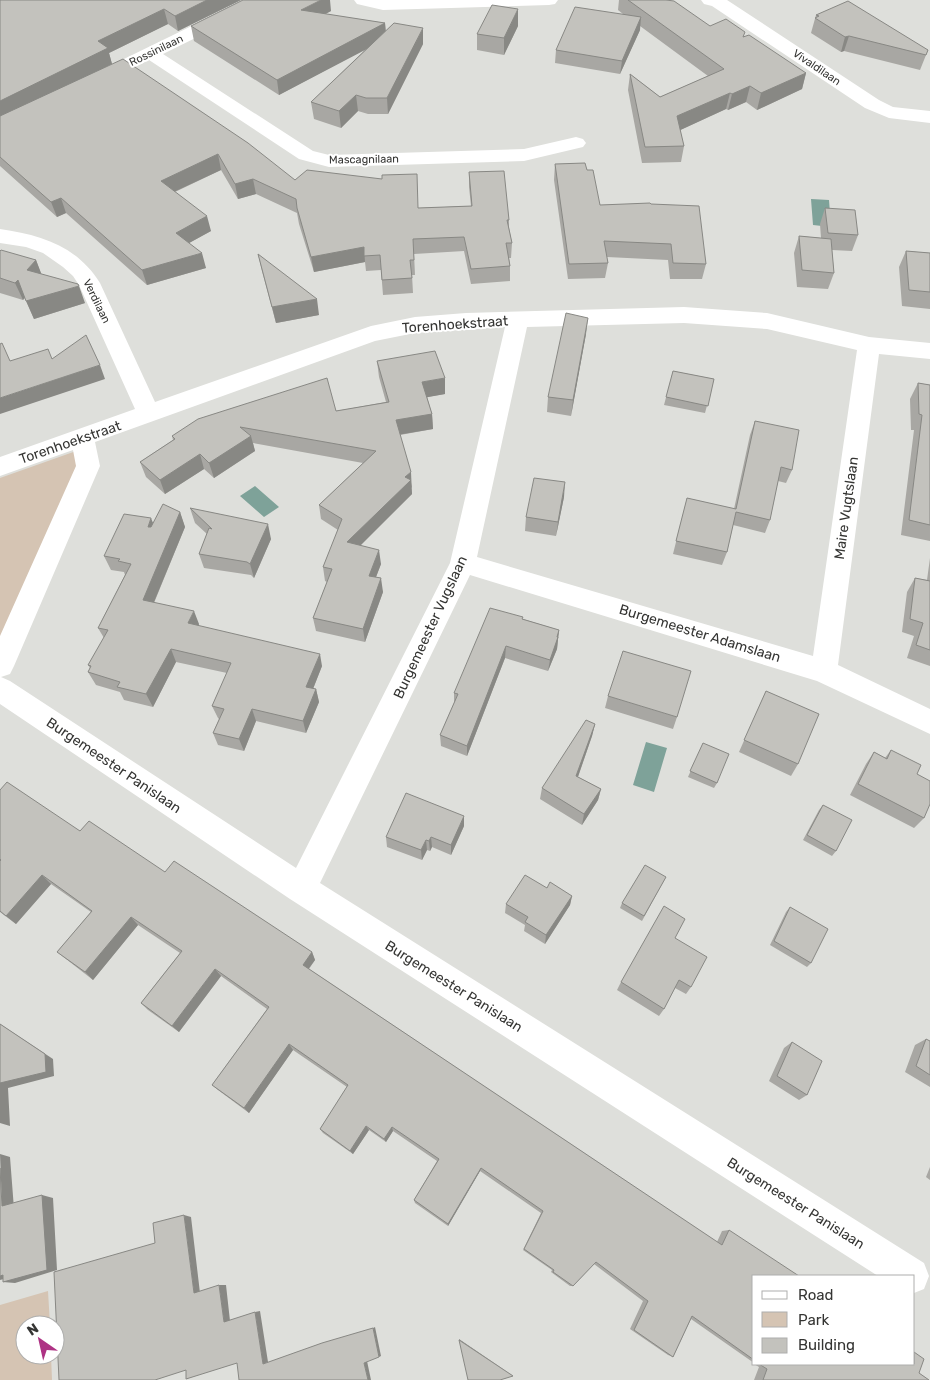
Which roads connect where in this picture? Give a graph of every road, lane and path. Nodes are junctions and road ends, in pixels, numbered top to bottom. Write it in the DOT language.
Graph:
graph roads {
  1 [pos="258,0"];
  2 [pos="363,0"];
  3 [pos="549,0"];
  4 [pos="710,0"];
  5 [pos="150,53"];
  6 [pos="80,88"];
  7 [pos="930,117"];
  8 [pos="576,143"];
  9 [pos="0,236"];
  10 [pos="518,319"];
  11 [pos="869,345"];
  12 [pos="930,351"];
  13 [pos="149,414"];
  14 [pos="82,438"];
  15 [pos="0,467"];
  16 [pos="463,563"];
  17 [pos="0,666"];
  18 [pos="824,670"];
  19 [pos="0,689"];
  20 [pos="930,722"];
  21 [pos="301,889"];
  22 [pos="909,1275"];
  23 [pos="915,1279"];
  24 [pos="930,1288"];
  1 -- 5 [label="street, Rossinilaan"];
  2 -- 3 [label="street"];
  4 -- 7 [label="street, Vivaldilaan"];
  5 -- 6 [label="street, Rossinilaan"];
  5 -- 8 [label="street, Mascagnilaan"];
  9 -- 13 [label="street, Verdilaan"];
  10 -- 11 [label="street, Torenhoekstraat"];
  10 -- 13 [label="street, Torenhoekstraat"];
  10 -- 16 [label="street, Burgemeester Vugslaan"];
  11 -- 12 [label="street, Torenhoekstraat"];
  11 -- 18 [label="street, Maire Vugtslaan"];
  13 -- 14 [label="street, Torenhoekstraat"];
  14 -- 15 [label="street, Torenhoekstraat"];
  14 -- 17 [label="street"];
  16 -- 18 [label="street, Burgemeester Adamslaan"];
  16 -- 21 [label="street, Burgemeester Vugslaan"];
  18 -- 20 [label="street, Burgemeester Adamslaan"];
  19 -- 21 [label="street, Burgemeester Panislaan"];
  21 -- 22 [label="street, Burgemeester Panislaan"];
  23 -- 24 [label="street, Burgemeester Panislaan"];
}
